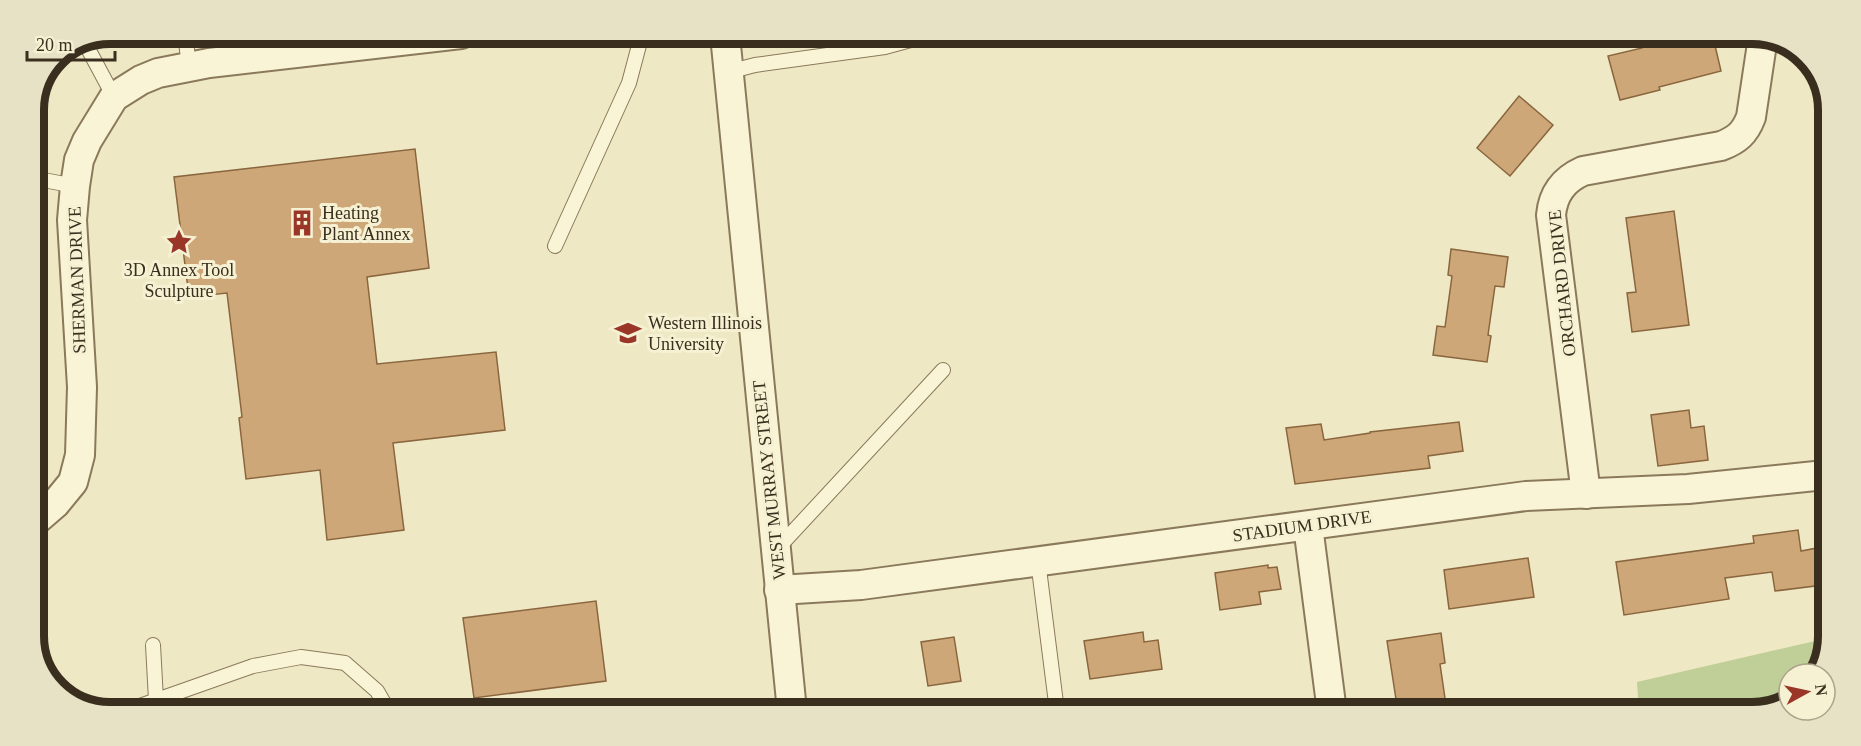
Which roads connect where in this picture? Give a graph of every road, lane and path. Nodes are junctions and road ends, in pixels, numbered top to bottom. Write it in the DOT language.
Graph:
graph roads {
  1 [pos="186,44"];
  2 [pos="287,44"];
  3 [pos="639,44"];
  4 [pos="726,44"];
  5 [pos="890,44"];
  6 [pos="1762,45"];
  7 [pos="88,48"];
  8 [pos="189,67"];
  9 [pos="728,72"];
  10 [pos="114,97"];
  11 [pos="44,180"];
  12 [pos="75,186"];
  13 [pos="555,246"];
  14 [pos="943,370"];
  15 [pos="1818,476"];
  16 [pos="1586,494"];
  17 [pos="44,514"];
  18 [pos="1308,526"];
  19 [pos="776,550"];
  20 [pos="1038,561"];
  21 [pos="779,590"];
  22 [pos="153,645"];
  23 [pos="156,700"];
  24 [pos="150,702"];
  25 [pos="383,702"];
  26 [pos="791,702"];
  27 [pos="1056,702"];
  28 [pos="1331,702"];
  1 -- 8 [label="lane"];
  2 -- 8 [label="street, SHERMAN DRIVE"];
  3 -- 13 [label="lane"];
  4 -- 9 [label="street, WEST MURRAY STREET"];
  5 -- 9 [label="lane"];
  6 -- 16 [label="street, ORCHARD DRIVE"];
  7 -- 10 [label="lane"];
  8 -- 10 [label="street, SHERMAN DRIVE"];
  9 -- 19 [label="street, WEST MURRAY STREET"];
  10 -- 12 [label="street, SHERMAN DRIVE"];
  11 -- 12 [label="lane"];
  12 -- 17 [label="street, SHERMAN DRIVE"];
  14 -- 19 [label="lane"];
  15 -- 16 [label="street, STADIUM DRIVE"];
  16 -- 18 [label="street, STADIUM DRIVE"];
  18 -- 20 [label="street, STADIUM DRIVE"];
  18 -- 28 [label="street"];
  19 -- 21 [label="street, WEST MURRAY STREET"];
  20 -- 21 [label="street, STADIUM DRIVE"];
  20 -- 27 [label="lane"];
  21 -- 26 [label="street, WEST MURRAY STREET"];
  22 -- 23 [label="lane"];
  23 -- 24 [label="lane"];
  23 -- 25 [label="lane"];
}
